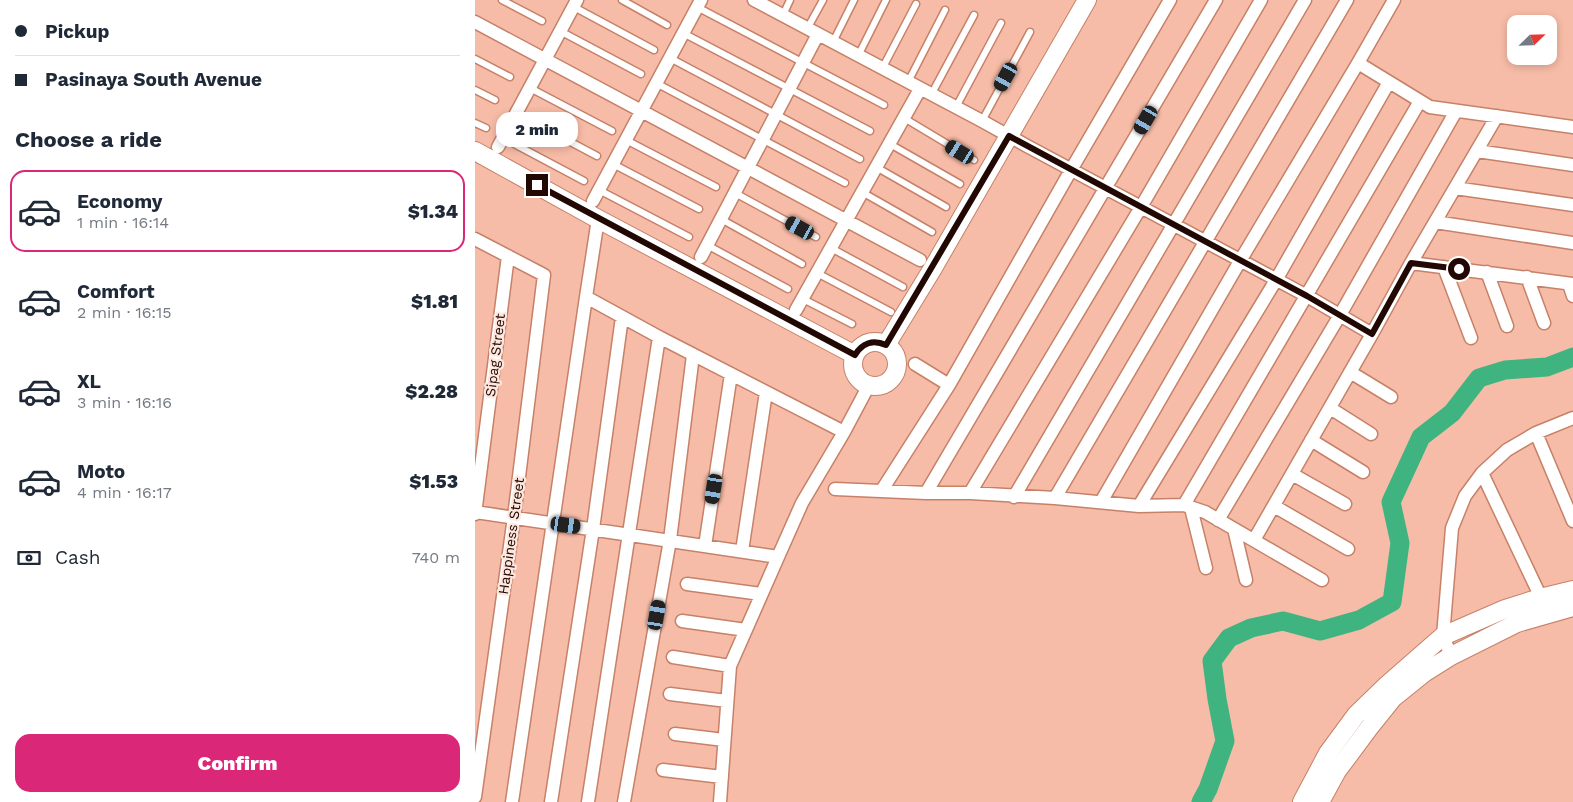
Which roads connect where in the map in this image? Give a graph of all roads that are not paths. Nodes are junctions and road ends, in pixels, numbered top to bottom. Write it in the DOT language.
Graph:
graph roads {
  1 [pos="502,0"];
  2 [pos="622,0"];
  3 [pos="791,0"];
  4 [pos="823,0"];
  5 [pos="854,0"];
  6 [pos="887,0"];
  7 [pos="1087,0"];
  8 [pos="1170,0"];
  9 [pos="1216,0"];
  10 [pos="1261,0"];
  11 [pos="1305,0"];
  12 [pos="1347,0"];
  13 [pos="1394,0"];
  14 [pos="757,1"];
  15 [pos="575,3"];
  16 [pos="699,3"];
  17 [pos="915,4"];
  18 [pos="945,10"];
  19 [pos="783,15"];
  20 [pos="974,15"];
  21 [pos="542,21"];
  22 [pos="475,22"];
  23 [pos="1001,23"];
  24 [pos="667,25"];
  25 [pos="560,31"];
  26 [pos="813,31"];
  27 [pos="1030,32"];
  28 [pos="683,33"];
  29 [pos="833,42"];
  30 [pos="654,50"];
  31 [pos="859,56"];
  32 [pos="669,58"];
  33 [pos="475,59"];
  34 [pos="545,60"];
  35 [pos="1358,63"];
  36 [pos="803,64"];
  37 [pos="882,69"];
  38 [pos="641,74"];
  39 [pos="510,77"];
  40 [pos="908,82"];
  41 [pos="1389,82"];
  42 [pos="656,83"];
  43 [pos="530,88"];
  44 [pos="789,89"];
  45 [pos="475,90"];
  46 [pos="926,92"];
  47 [pos="495,100"];
  48 [pos="1420,101"];
  49 [pos="884,105"];
  50 [pos="956,108"];
  51 [pos="641,111"];
  52 [pos="1456,111"];
  53 [pos="517,113"];
  54 [pos="776,114"];
  55 [pos="1497,116"];
  56 [pos="904,118"];
  57 [pos="982,121"];
  58 [pos="475,123"];
  59 [pos="1573,127"];
  60 [pos="485,128"];
  61 [pos="612,131"];
  62 [pos="870,131"];
  63 [pos="1009,136"];
  64 [pos="763,139"];
  65 [pos="626,140"];
  66 [pos="501,143"];
  67 [pos="889,144"];
  68 [pos="1477,150"];
  69 [pos="475,151"];
  70 [pos="597,156"];
  71 [pos="860,158"];
  72 [pos="974,160"];
  73 [pos="613,164"];
  74 [pos="1573,165"];
  75 [pos="876,167"];
  76 [pos="748,168"];
  77 [pos="1071,170"];
  78 [pos="584,181"];
  79 [pos="845,183"];
  80 [pos="960,184"];
  81 [pos="716,187"];
  82 [pos="1455,188"];
  83 [pos="1106,189"];
  84 [pos="862,192"];
  85 [pos="735,193"];
  86 [pos="596,195"];
  87 [pos="1573,205"];
  88 [pos="946,207"];
  89 [pos="1141,207"];
  90 [pos="699,209"];
  91 [pos="599,219"];
  92 [pos="721,219"];
  93 [pos="847,220"];
  94 [pos="1435,222"];
  95 [pos="1174,225"];
  96 [pos="932,232"];
  97 [pos="689,237"];
  98 [pos="816,237"];
  99 [pos="475,239"];
  100 [pos="1206,242"];
  101 [pos="1573,243"];
  102 [pos="707,245"];
  103 [pos="831,248"];
  104 [pos="508,256"];
  105 [pos="701,256"];
  106 [pos="920,260"];
  107 [pos="1240,261"];
  108 [pos="1411,263"];
  109 [pos="802,264"];
  110 [pos="1444,267"];
  111 [pos="1487,272"];
  112 [pos="817,273"];
  113 [pos="1527,277"];
  114 [pos="1276,280"];
  115 [pos="903,287"];
  116 [pos="1572,288"];
  117 [pos="787,289"];
  118 [pos="1307,296"];
  119 [pos="585,297"];
  120 [pos="800,305"];
  121 [pos="891,312"];
  122 [pos="1340,315"];
  123 [pos="622,317"];
  124 [pos="1544,323"];
  125 [pos="852,324"];
  126 [pos="1507,326"];
  127 [pos="1372,334"];
  128 [pos="659,337"];
  129 [pos="1471,338"];
  130 [pos="886,345"];
  131 [pos="693,355"];
  132 [pos="855,355"];
  133 [pos="915,364"];
  134 [pos="1350,372"];
  135 [pos="731,374"];
  136 [pos="869,385"];
  137 [pos="949,385"];
  138 [pos="766,392"];
  139 [pos="1391,397"];
  140 [pos="1330,408"];
  141 [pos="1573,418"];
  142 [pos="844,432"];
  143 [pos="1536,433"];
  144 [pos="1371,434"];
  145 [pos="1311,440"];
  146 [pos="1363,472"];
  147 [pos="1482,473"];
  148 [pos="1292,474"];
  149 [pos="835,489"];
  150 [pos="882,490"];
  151 [pos="927,493"];
  152 [pos="970,493"];
  153 [pos="1014,496"];
  154 [pos="1055,498"];
  155 [pos="1101,502"];
  156 [pos="1345,504"];
  157 [pos="1139,506"];
  158 [pos="1273,506"];
  159 [pos="1188,507"];
  160 [pos="475,512"];
  161 [pos="514,517"];
  162 [pos="1218,520"];
  163 [pos="1573,520"];
  164 [pos="553,523"];
  165 [pos="593,529"];
  166 [pos="1234,529"];
  167 [pos="629,534"];
  168 [pos="670,540"];
  169 [pos="1254,540"];
  170 [pos="705,546"];
  171 [pos="1349,548"];
  172 [pos="741,551"];
  173 [pos="778,556"];
  174 [pos="1206,568"];
  175 [pos="1246,580"];
  176 [pos="1322,580"];
  177 [pos="687,584"];
  178 [pos="1573,590"];
  179 [pos="761,594"];
  180 [pos="1544,606"];
  181 [pos="1573,607"];
  182 [pos="683,621"];
  183 [pos="746,630"];
  184 [pos="1443,636"];
  185 [pos="1451,656"];
  186 [pos="673,657"];
  187 [pos="730,666"];
  188 [pos="670,694"];
  189 [pos="727,701"];
  190 [pos="675,734"];
  191 [pos="725,740"];
  192 [pos="663,770"];
  193 [pos="722,777"];
  194 [pos="475,797"];
  195 [pos="512,802"];
  196 [pos="551,802"];
  197 [pos="588,802"];
  198 [pos="624,802"];
  199 [pos="720,802"];
  200 [pos="1302,802"];
  201 [pos="1320,802"];
  1 -- 21 [label="lane"];
  2 -- 24 [label="lane"];
  3 -- 19 [label="lane"];
  4 -- 26 [label="lane"];
  5 -- 29 [label="lane"];
  6 -- 31 [label="lane"];
  7 -- 63 [label="street"];
  8 -- 77 [label="street"];
  9 -- 83 [label="street"];
  10 -- 89 [label="street"];
  11 -- 95 [label="street"];
  12 -- 100 [label="street"];
  13 -- 35 [label="street"];
  14 -- 19 [label="street"];
  15 -- 25 [label="street"];
  15 -- 30 [label="lane"];
  16 -- 28 [label="street"];
  16 -- 36 [label="lane"];
  17 -- 37 [label="lane"];
  18 -- 40 [label="lane"];
  19 -- 26 [label="street"];
  20 -- 46 [label="lane"];
  22 -- 34 [label="street"];
  23 -- 50 [label="lane"];
  25 -- 34 [label="street"];
  25 -- 38 [label="lane"];
  26 -- 29 [label="street"];
  26 -- 36 [label="street"];
  27 -- 57 [label="lane"];
  28 -- 32 [label="street"];
  28 -- 44 [label="lane"];
  29 -- 31 [label="street"];
  31 -- 37 [label="street"];
  32 -- 42 [label="street"];
  32 -- 54 [label="lane"];
  33 -- 39 [label="lane"];
  34 -- 43 [label="street"];
  34 -- 51 [label="street"];
  35 -- 41 [label="street"];
  35 -- 107 [label="street"];
  36 -- 44 [label="street"];
  36 -- 49 [label="lane"];
  37 -- 40 [label="street"];
  40 -- 46 [label="street"];
  41 -- 48 [label="street"];
  41 -- 114 [label="street"];
  42 -- 51 [label="street"];
  42 -- 64 [label="lane"];
  43 -- 53 [label="street"];
  43 -- 61 [label="lane"];
  44 -- 54 [label="street"];
  44 -- 62 [label="lane"];
  45 -- 47 [label="lane"];
  46 -- 50 [label="street"];
  46 -- 56 [label="street"];
  48 -- 52 [label="street"];
  48 -- 118 [label="street"];
  50 -- 57 [label="street"];
  51 -- 65 [label="street"];
  51 -- 76 [label="street"];
  52 -- 55 [label="street"];
  52 -- 122 [label="street"];
  53 -- 66 [label="street"];
  53 -- 70 [label="lane"];
  54 -- 64 [label="street"];
  54 -- 71 [label="lane"];
  55 -- 59 [label="street"];
  55 -- 68 [label="street"];
  56 -- 67 [label="street"];
  56 -- 72 [label="lane"];
  57 -- 63 [label="street"];
  58 -- 60 [label="lane"];
  63 -- 77 [label="street"];
  63 -- 130 [label="street"];
  64 -- 76 [label="street"];
  64 -- 79 [label="lane"];
  65 -- 73 [label="street"];
  65 -- 81 [label="lane"];
  66 -- 78 [label="lane"];
  67 -- 75 [label="street"];
  67 -- 80 [label="lane"];
  68 -- 74 [label="street"];
  68 -- 82 [label="street"];
  69 -- 91 [label="street"];
  73 -- 86 [label="street"];
  73 -- 90 [label="lane"];
  75 -- 84 [label="street"];
  75 -- 88 [label="lane"];
  76 -- 85 [label="street"];
  76 -- 93 [label="street"];
  77 -- 83 [label="street"];
  77 -- 137 [label="street"];
  82 -- 87 [label="street"];
  82 -- 94 [label="street"];
  83 -- 89 [label="street"];
  83 -- 151 [label="street"];
  84 -- 93 [label="street"];
  84 -- 96 [label="lane"];
  85 -- 92 [label="street"];
  85 -- 98 [label="lane"];
  86 -- 97 [label="lane"];
  89 -- 95 [label="street"];
  89 -- 152 [label="street"];
  91 -- 119 [label="street"];
  91 -- 132 [label="street"];
  92 -- 102 [label="street"];
  92 -- 109 [label="lane"];
  93 -- 103 [label="street"];
  93 -- 106 [label="street"];
  94 -- 101 [label="street"];
  94 -- 108 [label="street"];
  95 -- 100 [label="street"];
  95 -- 153 [label="street"];
  99 -- 104 [label="street"];
  100 -- 107 [label="street"];
  100 -- 154 [label="street"];
  102 -- 105 [label="street"];
  102 -- 117 [label="lane"];
  103 -- 112 [label="street"];
  103 -- 115 [label="lane"];
  104 -- 160 [label="street, Sipag Street"];
  104 -- 161 [label="street, Happiness Street"];
  107 -- 114 [label="street"];
  107 -- 155 [label="street"];
  108 -- 110 [label="street"];
  108 -- 127 [label="street"];
  110 -- 111 [label="street"];
  110 -- 129 [label="street"];
  111 -- 113 [label="street"];
  111 -- 126 [label="street"];
  112 -- 120 [label="street"];
  112 -- 121 [label="lane"];
  113 -- 116 [label="street"];
  113 -- 124 [label="street"];
  114 -- 118 [label="street"];
  114 -- 157 [label="street"];
  118 -- 122 [label="street"];
  118 -- 159 [label="street"];
  119 -- 123 [label="street"];
  119 -- 164 [label="street"];
  120 -- 125 [label="lane"];
  122 -- 127 [label="street"];
  122 -- 162 [label="street"];
  123 -- 128 [label="street"];
  123 -- 165 [label="street"];
  127 -- 134 [label="street"];
  128 -- 131 [label="street"];
  128 -- 167 [label="street"];
  130 -- 132 [label="street"];
  130 -- 136 [label="street"];
  131 -- 135 [label="street"];
  131 -- 168 [label="street"];
  132 -- 136 [label="street"];
  133 -- 137 [label="street"];
  134 -- 139 [label="street"];
  134 -- 140 [label="street"];
  135 -- 138 [label="street"];
  135 -- 170 [label="street"];
  136 -- 142 [label="street"];
  137 -- 150 [label="street"];
  138 -- 142 [label="street"];
  138 -- 172 [label="street"];
  140 -- 144 [label="street"];
  140 -- 145 [label="street"];
  141 -- 143 [label="street"];
  142 -- 173 [label="street"];
  143 -- 147 [label="street"];
  143 -- 163 [label="street"];
  145 -- 146 [label="street"];
  145 -- 148 [label="street"];
  147 -- 180 [label="street"];
  147 -- 184 [label="street"];
  148 -- 156 [label="street"];
  148 -- 158 [label="street"];
  149 -- 150 [label="street"];
  150 -- 151 [label="street"];
  151 -- 152 [label="street"];
  152 -- 153 [label="street"];
  153 -- 154 [label="street"];
  154 -- 155 [label="street"];
  155 -- 157 [label="street"];
  157 -- 159 [label="street"];
  158 -- 169 [label="street"];
  158 -- 171 [label="street"];
  159 -- 162 [label="street"];
  159 -- 174 [label="street"];
  160 -- 161 [label="street"];
  161 -- 164 [label="street"];
  161 -- 194 [label="street, Happiness Street"];
  162 -- 166 [label="street"];
  164 -- 165 [label="street"];
  164 -- 195 [label="street"];
  165 -- 167 [label="street"];
  165 -- 196 [label="street"];
  166 -- 169 [label="street"];
  166 -- 175 [label="street"];
  167 -- 168 [label="street"];
  167 -- 197 [label="street"];
  168 -- 170 [label="street"];
  168 -- 198 [label="street"];
  169 -- 176 [label="street"];
  170 -- 172 [label="street"];
  172 -- 173 [label="street"];
  173 -- 179 [label="street"];
  177 -- 179 [label="street"];
  178 -- 180 [label="street"];
  179 -- 183 [label="street"];
  180 -- 181 [label="street"];
  180 -- 184 [label="street"];
  180 -- 185 [label="street"];
  182 -- 183 [label="street"];
  183 -- 187 [label="street"];
  184 -- 185 [label="street"];
  184 -- 200 [label="street"];
  185 -- 201 [label="street"];
  186 -- 187 [label="street"];
  187 -- 189 [label="street"];
  188 -- 189 [label="street"];
  189 -- 191 [label="street"];
  190 -- 191 [label="street"];
  191 -- 193 [label="street"];
  192 -- 193 [label="street"];
  193 -- 199 [label="street"];
}
